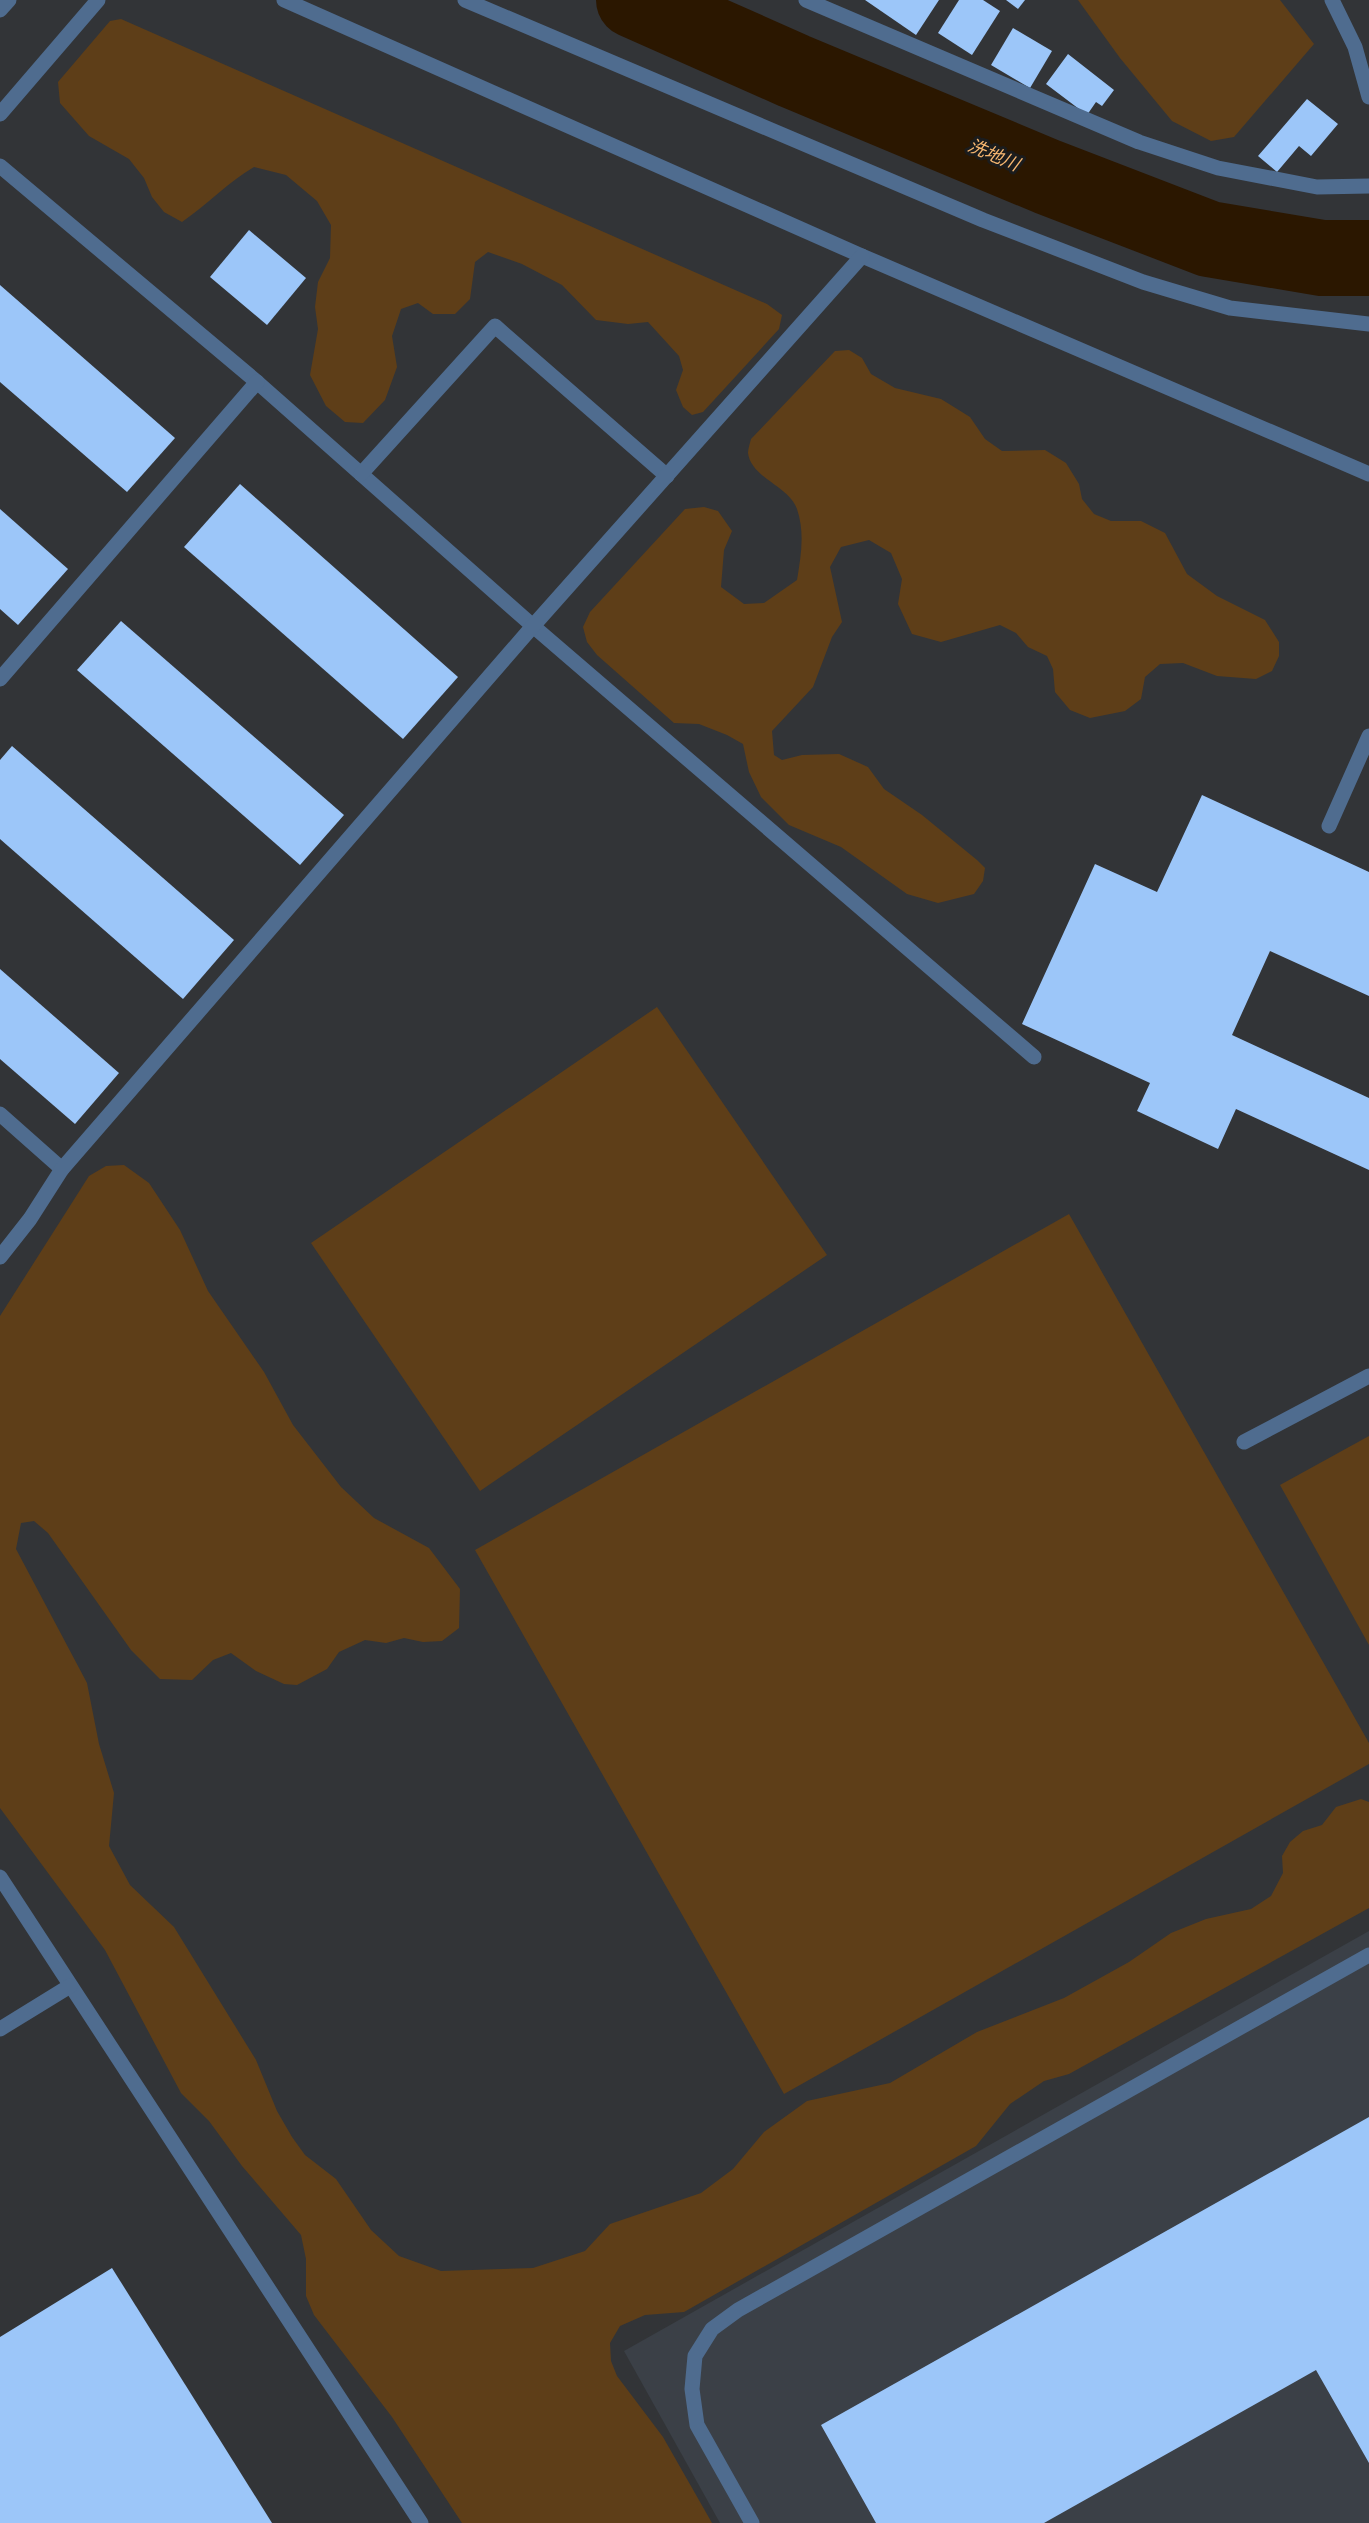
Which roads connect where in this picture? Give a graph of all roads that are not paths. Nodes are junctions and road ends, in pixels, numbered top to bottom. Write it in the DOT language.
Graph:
graph roads {
  1 [pos="9,0"];
  2 [pos="98,0"];
  3 [pos="284,0"];
  4 [pos="465,0"];
  5 [pos="1332,0"];
  6 [pos="811,1"];
  7 [pos="0,10"];
  8 [pos="1369,97"];
  9 [pos="0,114"];
  10 [pos="0,166"];
  11 [pos="1369,186"];
  12 [pos="862,256"];
  13 [pos="1369,324"];
  14 [pos="256,382"];
  15 [pos="361,474"];
  16 [pos="1369,474"];
  17 [pos="667,476"];
  18 [pos="533,626"];
  19 [pos="0,679"];
  20 [pos="1369,736"];
  21 [pos="1329,826"];
  22 [pos="1034,1057"];
  23 [pos="0,1114"];
  24 [pos="62,1169"];
  25 [pos="0,1257"];
  26 [pos="1369,1376"];
  27 [pos="1244,1442"];
  28 [pos="0,1877"];
  29 [pos="1369,1955"];
  30 [pos="70,1986"];
  31 [pos="0,2029"];
  32 [pos="421,2523"];
  33 [pos="752,2523"];
  1 -- 7 [label="street"];
  2 -- 9 [label="street"];
  3 -- 12 [label="street"];
  4 -- 13 [label="street"];
  5 -- 8 [label="street"];
  6 -- 11 [label="street"];
  10 -- 14 [label="street"];
  12 -- 16 [label="street"];
  12 -- 17 [label="street"];
  14 -- 15 [label="street"];
  14 -- 19 [label="street"];
  15 -- 17 [label="street"];
  15 -- 18 [label="street"];
  17 -- 18 [label="street"];
  18 -- 22 [label="street"];
  18 -- 24 [label="street"];
  20 -- 21 [label="street"];
  23 -- 24 [label="street"];
  24 -- 25 [label="street"];
  26 -- 27 [label="street"];
  28 -- 30 [label="street"];
  29 -- 33 [label="street"];
  30 -- 31 [label="street"];
  30 -- 32 [label="street"];
}
